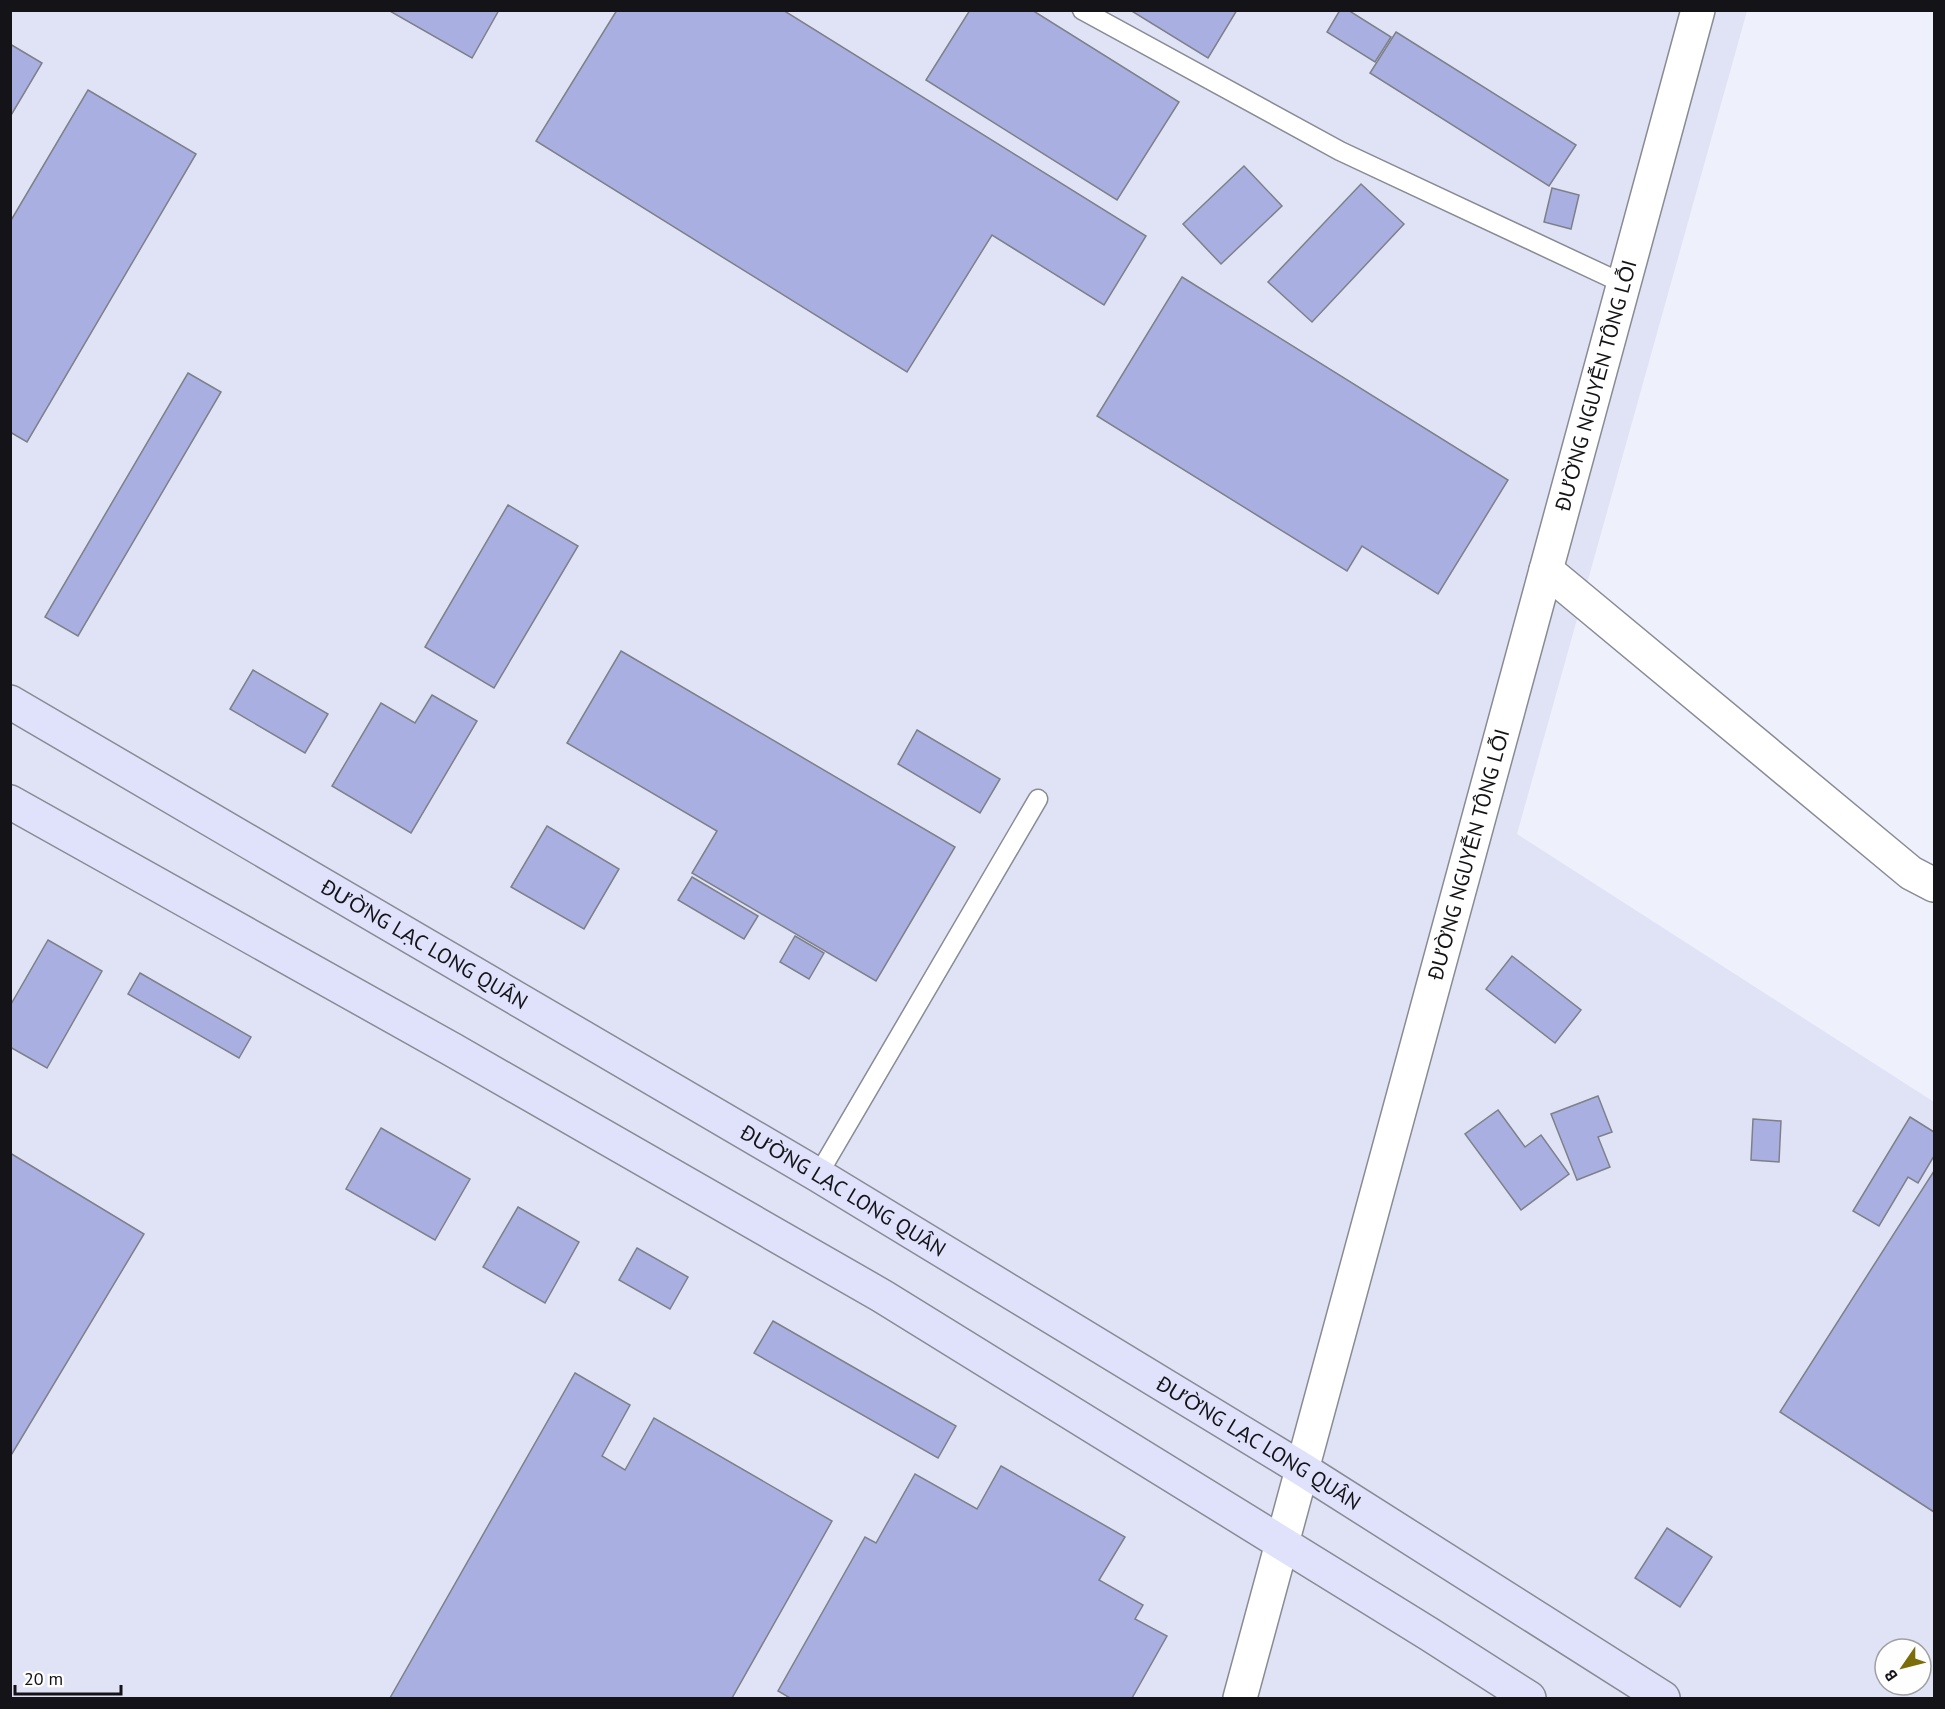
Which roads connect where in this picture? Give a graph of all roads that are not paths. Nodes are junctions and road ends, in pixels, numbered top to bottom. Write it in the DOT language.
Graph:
graph roads {
  1 [pos="1082,10"];
  2 [pos="1698,10"];
  3 [pos="1624,284"];
  4 [pos="1546,570"];
  5 [pos="10,702"];
  6 [pos="1038,799"];
  7 [pos="10,802"];
  8 [pos="1935,885"];
  9 [pos="818,1175"];
  10 [pos="1302,1468"];
  11 [pos="1282,1543"];
  12 [pos="1240,1698"];
  13 [pos="1529,1698"];
  14 [pos="1663,1698"];
  1 -- 3 [label="lane"];
  2 -- 3 [label="street, ĐƯỜNG NGUYỄN TÔNG LỖI"];
  3 -- 4 [label="street, ĐƯỜNG NGUYỄN TÔNG LỖI"];
  4 -- 8 [label="street"];
  4 -- 10 [label="street, ĐƯỜNG NGUYỄN TÔNG LỖI"];
  5 -- 9 [label="main road, ĐƯỜNG LẠC LONG QUÂN"];
  6 -- 9 [label="lane"];
  7 -- 11 [label="main road"];
  9 -- 10 [label="main road, ĐƯỜNG LẠC LONG QUÂN"];
  10 -- 11 [label="street, ĐƯỜNG NGUYỄN TÔNG LỖI"];
  10 -- 14 [label="main road, ĐƯỜNG LẠC LONG QUÂN"];
  11 -- 12 [label="street, ĐƯỜNG NGUYỄN TÔNG LỖI"];
  11 -- 13 [label="main road"];
}
